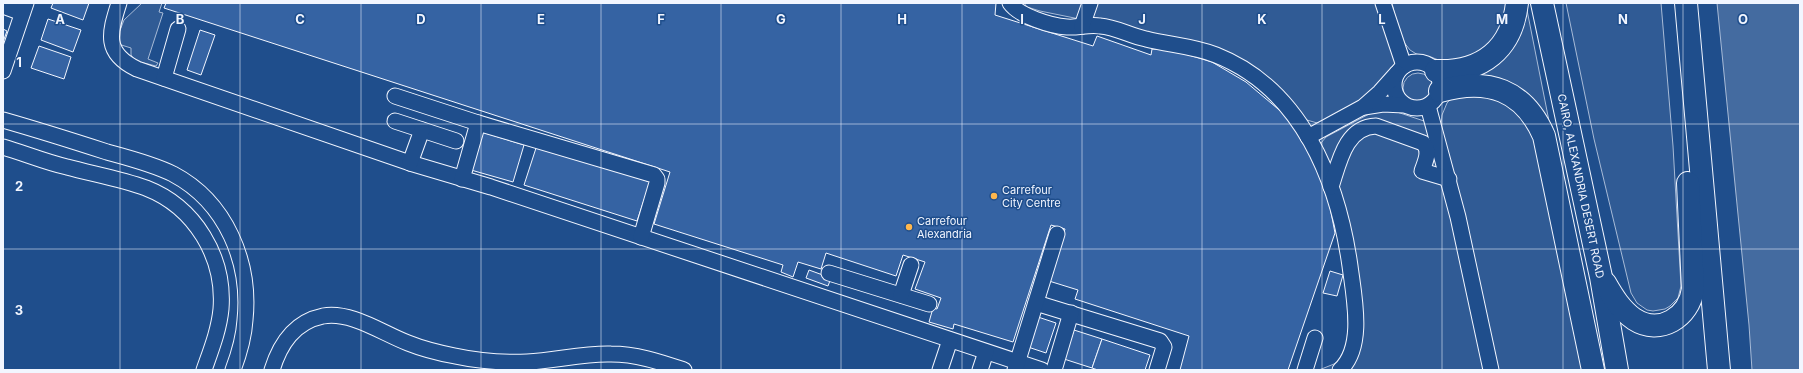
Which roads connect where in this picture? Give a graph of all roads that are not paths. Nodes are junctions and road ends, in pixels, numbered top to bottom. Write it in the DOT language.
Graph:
graph roads {
  1 [pos="129,3"];
  2 [pos="1010,3"];
  3 [pos="1090,3"];
  4 [pos="1383,3"];
  5 [pos="1517,3"];
  6 [pos="1542,3"];
  7 [pos="1686,3"];
  8 [pos="3,6"];
  9 [pos="24,8"];
  10 [pos="118,8"];
  11 [pos="1082,26"];
  12 [pos="178,30"];
  13 [pos="1401,69"];
  14 [pos="3,71"];
  15 [pos="164,78"];
  16 [pos="1435,89"];
  17 [pos="395,96"];
  18 [pos="1404,105"];
  19 [pos="1363,107"];
  20 [pos="3,120"];
  21 [pos="394,121"];
  22 [pos="478,123"];
  23 [pos="1697,124"];
  24 [pos="422,130"];
  25 [pos="1308,137"];
  26 [pos="456,141"];
  27 [pos="3,147"];
  28 [pos="410,163"];
  29 [pos="462,179"];
  30 [pos="1449,179"];
  31 [pos="1331,187"];
  32 [pos="1057,234"];
  33 [pos="640,237"];
  34 [pos="911,265"];
  35 [pos="829,273"];
  36 [pos="1601,277"];
  37 [pos="857,282"];
  38 [pos="901,295"];
  39 [pos="1036,303"];
  40 [pos="929,304"];
  41 [pos="850,307"];
  42 [pos="1071,313"];
  43 [pos="1315,338"];
  44 [pos="950,340"];
  45 [pos="986,352"];
  46 [pos="1016,366"];
  47 [pos="204,370"];
  48 [pos="233,370"];
  49 [pos="272,370"];
  50 [pos="684,370"];
  51 [pos="940,370"];
  52 [pos="980,370"];
  53 [pos="1042,370"];
  54 [pos="1054,370"];
  55 [pos="1157,370"];
  56 [pos="1305,370"];
  57 [pos="1340,370"];
  58 [pos="1491,370"];
  59 [pos="1593,370"];
  60 [pos="1617,370"];
  61 [pos="1719,370"];
  1 -- 10 [label="street"];
  2 -- 11 [label="street"];
  3 -- 11 [label="street"];
  4 -- 13 [label="street"];
  5 -- 16 [label="highway"];
  6 -- 36 [label="highway, CAIRO, ALEXANDRIA DESERT ROAD"];
  7 -- 23 [label="highway"];
  8 -- 9 [label="street"];
  9 -- 14 [label="street"];
  10 -- 15 [label="street"];
  11 -- 25 [label="street"];
  12 -- 15 [label="street"];
  13 -- 16 [label="street"];
  13 -- 18 [label="street"];
  13 -- 19 [label="street"];
  15 -- 28 [label="street"];
  16 -- 18 [label="street"];
  16 -- 30 [label="street"];
  16 -- 59 [label="highway"];
  17 -- 22 [label="street"];
  18 -- 19 [label="street"];
  19 -- 25 [label="street"];
  20 -- 48 [label="street"];
  21 -- 24 [label="street"];
  22 -- 29 [label="street"];
  22 -- 33 [label="street"];
  23 -- 36 [label="highway"];
  23 -- 61 [label="highway"];
  24 -- 26 [label="street"];
  24 -- 28 [label="street"];
  25 -- 31 [label="street"];
  27 -- 47 [label="street"];
  28 -- 29 [label="street"];
  29 -- 33 [label="street"];
  30 -- 31 [label="street"];
  30 -- 58 [label="street"];
  31 -- 57 [label="street"];
  32 -- 39 [label="street"];
  33 -- 41 [label="street"];
  34 -- 38 [label="street"];
  35 -- 37 [label="street"];
  36 -- 60 [label="highway, CAIRO, ALEXANDRIA DESERT ROAD"];
  37 -- 38 [label="street"];
  37 -- 41 [label="street"];
  38 -- 40 [label="street"];
  39 -- 42 [label="street"];
  39 -- 46 [label="street"];
  41 -- 44 [label="street"];
  42 -- 54 [label="street"];
  42 -- 55 [label="street"];
  43 -- 56 [label="street"];
  44 -- 45 [label="street"];
  44 -- 51 [label="street"];
  45 -- 46 [label="street"];
  45 -- 52 [label="street"];
  46 -- 53 [label="street"];
  49 -- 50 [label="street"];
}
